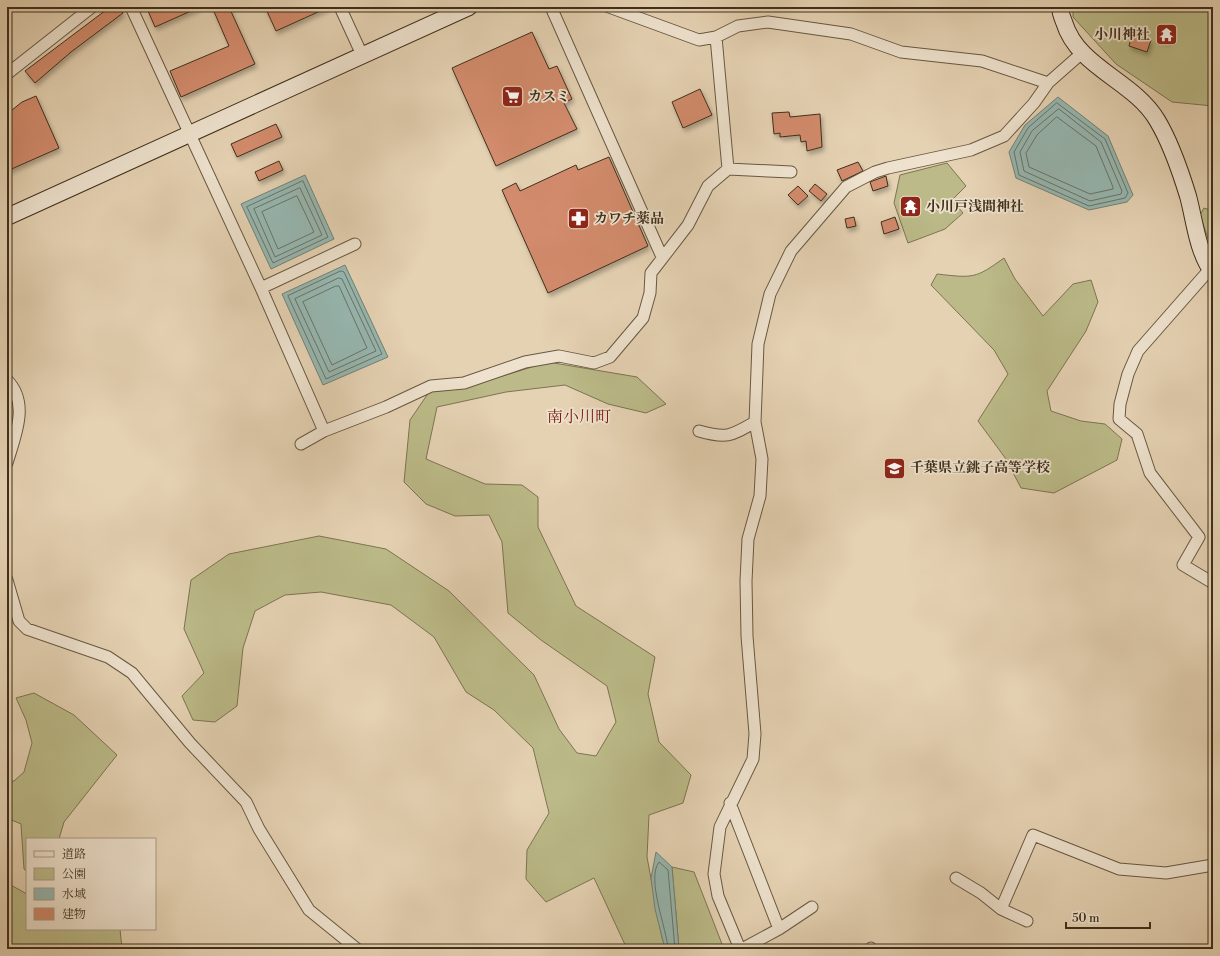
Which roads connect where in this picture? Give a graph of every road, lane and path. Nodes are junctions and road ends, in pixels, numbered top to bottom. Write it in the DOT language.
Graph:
graph roads {
  1 [pos="92,7"];
  2 [pos="131,7"];
  3 [pos="340,7"];
  4 [pos="469,7"];
  5 [pos="551,7"];
  6 [pos="609,7"];
  7 [pos="1060,7"];
  8 [pos="716,36"];
  9 [pos="1082,53"];
  10 [pos="363,57"];
  11 [pos="7,74"];
  12 [pos="1048,83"];
  13 [pos="191,135"];
  14 [pos="728,169"];
  15 [pos="791,172"];
  16 [pos="7,217"];
  17 [pos="354,244"];
  18 [pos="662,257"];
  19 [pos="1212,271"];
  20 [pos="260,288"];
  21 [pos="7,380"];
  22 [pos="755,422"];
  23 [pos="324,431"];
  24 [pos="700,431"];
  25 [pos="301,444"];
  26 [pos="7,463"];
  27 [pos="7,580"];
  28 [pos="1213,583"];
  29 [pos="730,803"];
  30 [pos="1213,865"];
  31 [pos="956,878"];
  32 [pos="812,907"];
  33 [pos="1001,909"];
  34 [pos="1027,920"];
  35 [pos="779,929"];
  36 [pos="357,949"];
  37 [pos="741,949"];
  1 -- 11 [label="street"];
  2 -- 13 [label="street"];
  3 -- 10 [label="street"];
  4 -- 10 [label="street"];
  5 -- 18 [label="street"];
  6 -- 8 [label="street"];
  7 -- 9 [label="street"];
  8 -- 12 [label="street"];
  8 -- 14 [label="street"];
  9 -- 12 [label="street"];
  9 -- 19 [label="street"];
  10 -- 13 [label="street"];
  12 -- 22 [label="street"];
  13 -- 16 [label="street"];
  13 -- 20 [label="street"];
  14 -- 15 [label="street"];
  14 -- 18 [label="street"];
  17 -- 20 [label="street"];
  18 -- 23 [label="street"];
  19 -- 28 [label="street"];
  20 -- 23 [label="street"];
  21 -- 26 [label="street"];
  22 -- 24 [label="street"];
  22 -- 29 [label="street"];
  23 -- 25 [label="street"];
  27 -- 36 [label="street"];
  29 -- 35 [label="street"];
  29 -- 37 [label="street"];
  30 -- 33 [label="street"];
  31 -- 33 [label="street"];
  32 -- 35 [label="street"];
  33 -- 34 [label="street"];
  35 -- 37 [label="street"];
}
